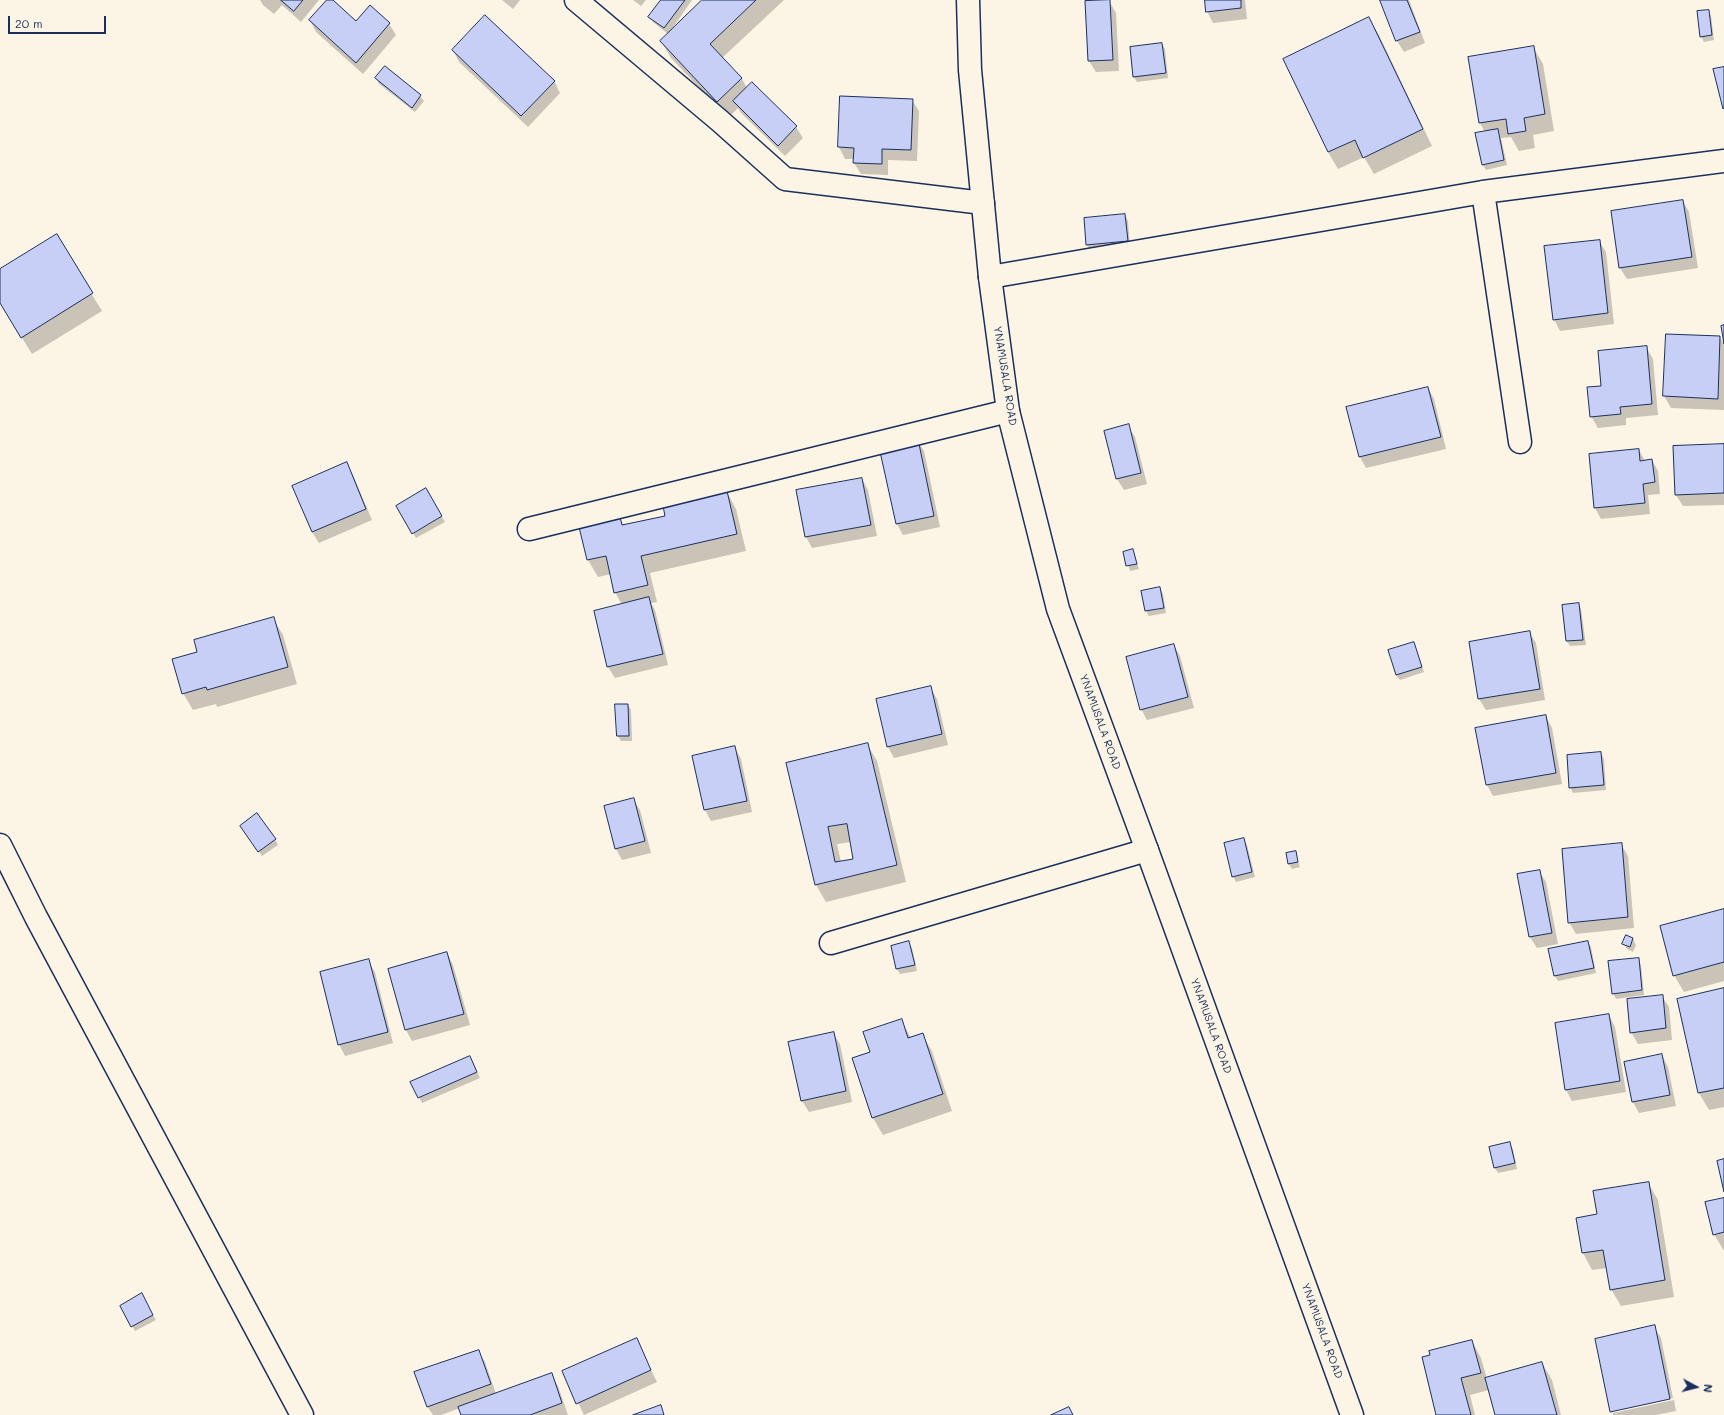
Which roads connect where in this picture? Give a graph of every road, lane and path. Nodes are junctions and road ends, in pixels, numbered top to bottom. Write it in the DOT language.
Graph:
graph roads {
  1 [pos="576,0"];
  2 [pos="968,0"];
  3 [pos="1724,161"];
  4 [pos="1483,192"];
  5 [pos="983,203"];
  6 [pos="990,277"];
  7 [pos="1008,411"];
  8 [pos="1520,442"];
  9 [pos="530,529"];
  10 [pos="0,845"];
  11 [pos="1147,850"];
  12 [pos="831,943"];
  13 [pos="302,1415"];
  14 [pos="1352,1415"];
  1 -- 5 [label="street"];
  2 -- 5 [label="street, YNAMUSALA ROAD"];
  3 -- 4 [label="street"];
  4 -- 6 [label="street"];
  4 -- 8 [label="street"];
  5 -- 6 [label="street, YNAMUSALA ROAD"];
  6 -- 7 [label="street, YNAMUSALA ROAD"];
  7 -- 9 [label="street"];
  7 -- 11 [label="street, YNAMUSALA ROAD"];
  10 -- 13 [label="street"];
  11 -- 12 [label="street"];
  11 -- 14 [label="street, YNAMUSALA ROAD"];
}
